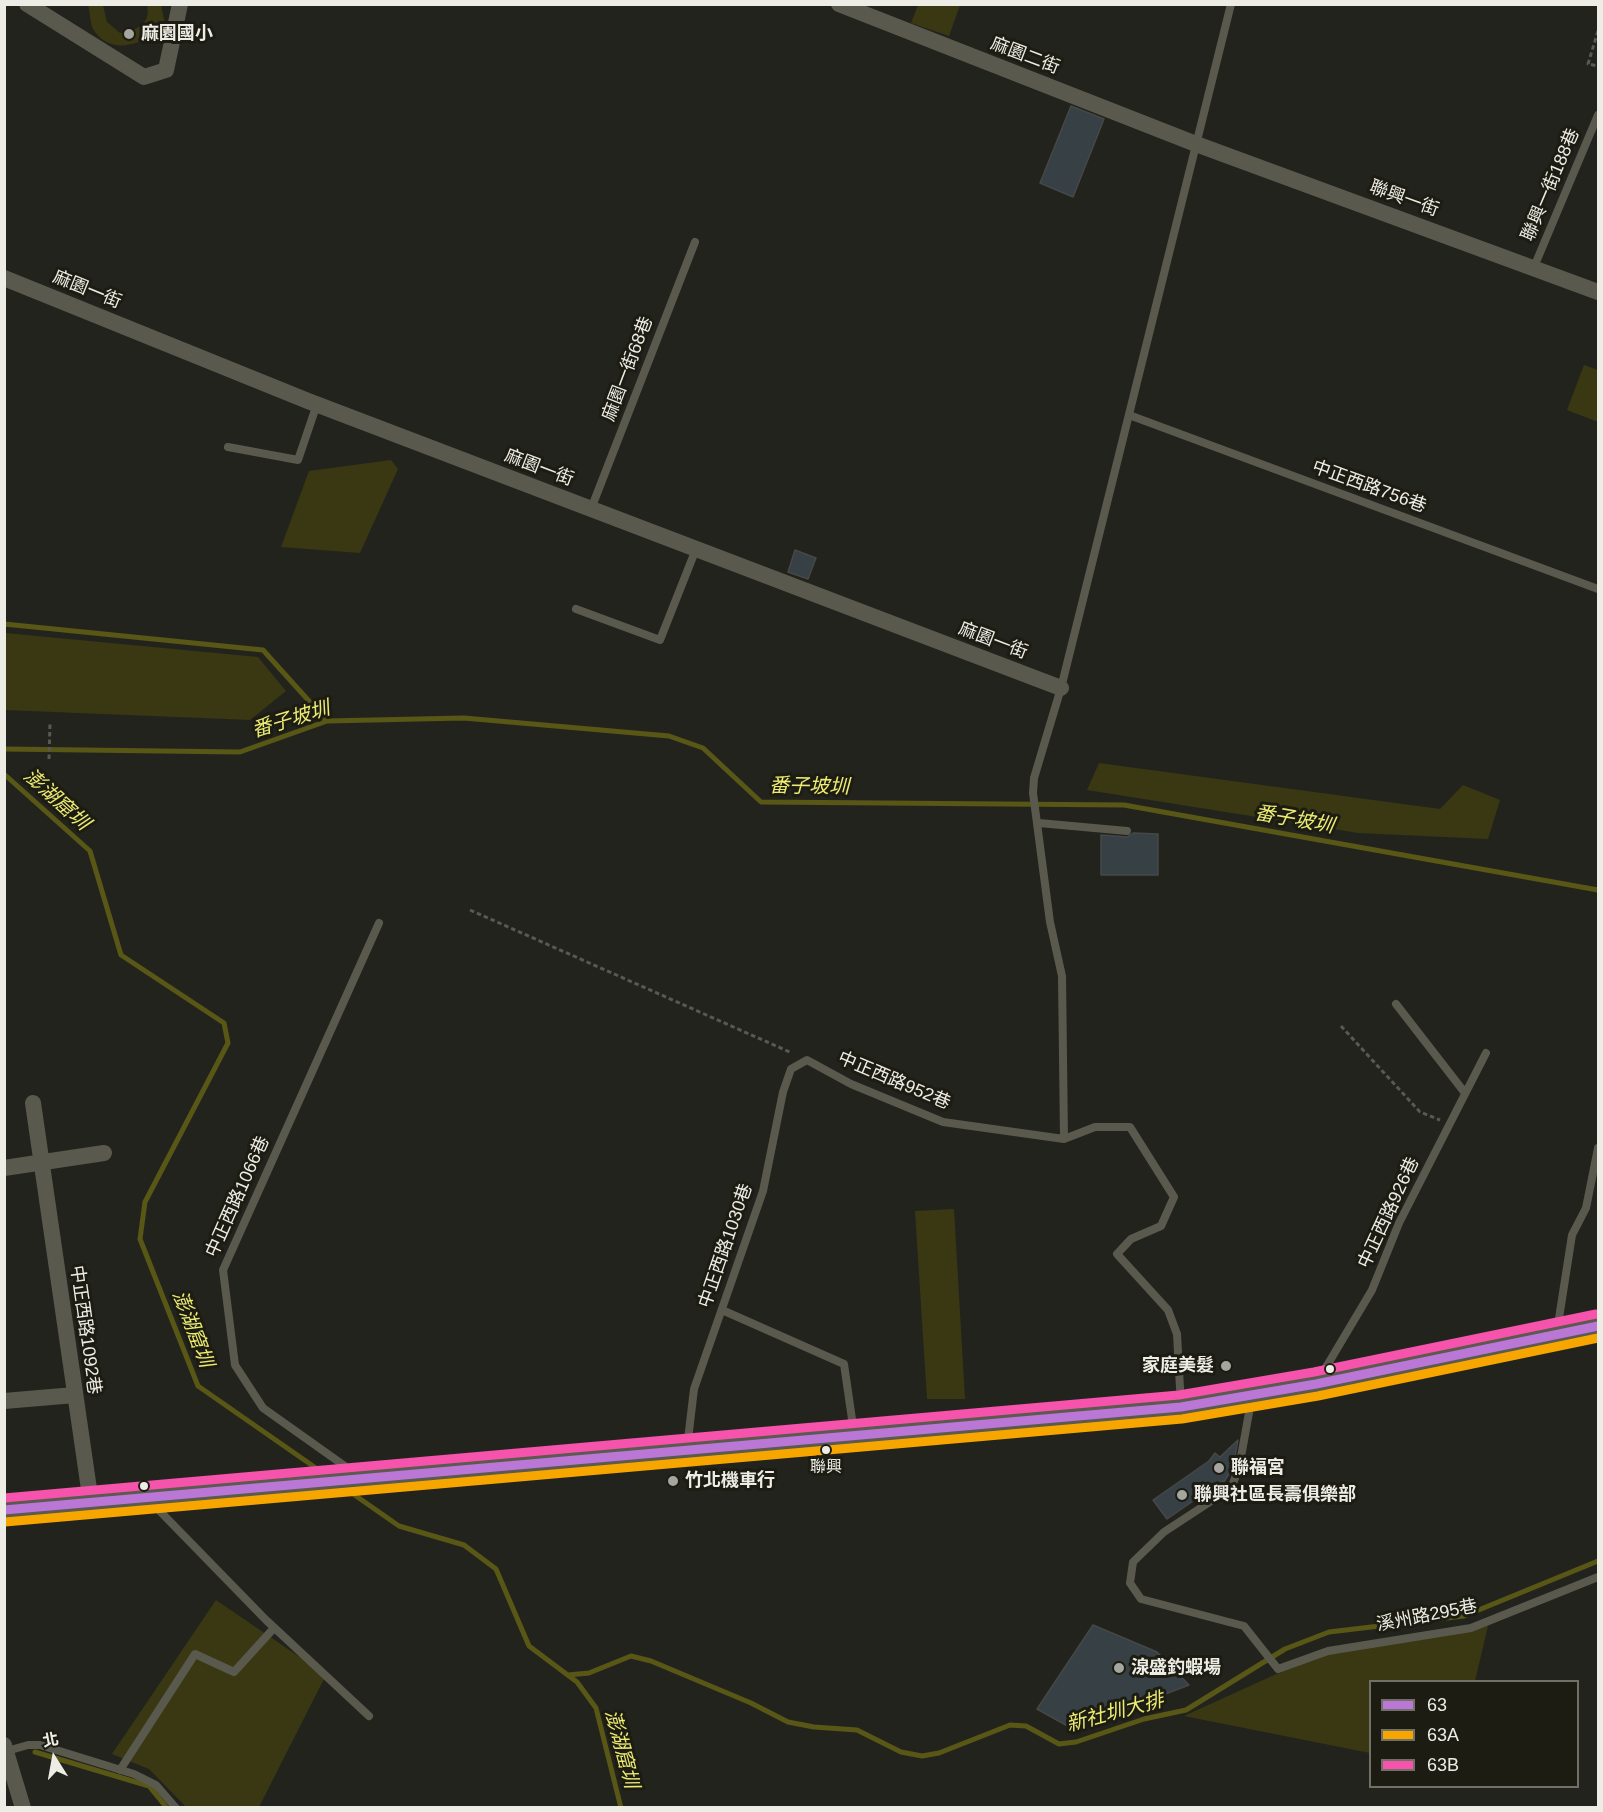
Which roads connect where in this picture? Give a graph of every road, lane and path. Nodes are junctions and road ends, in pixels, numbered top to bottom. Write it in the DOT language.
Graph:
graph roads {
  1 [pos="27,4"];
  2 [pos="180,4"];
  3 [pos="839,4"];
  4 [pos="1231,4"];
  5 [pos="1599,32"];
  6 [pos="1599,66"];
  7 [pos="1599,115"];
  8 [pos="1196,144"];
  9 [pos="695,242"];
  10 [pos="1534,267"];
  11 [pos="4,278"];
  12 [pos="1599,292"];
  13 [pos="317,404"];
  14 [pos="1129,415"];
  15 [pos="228,447"];
  16 [pos="591,509"];
  17 [pos="696,549"];
  18 [pos="1599,589"];
  19 [pos="576,609"];
  20 [pos="1061,688"];
  21 [pos="50,723"];
  22 [pos="50,759"];
  23 [pos="1039,823"];
  24 [pos="1127,831"];
  25 [pos="470,910"];
  26 [pos="379,923"];
  27 [pos="1395,1004"];
  28 [pos="1341,1026"];
  29 [pos="1486,1053"];
  30 [pos="807,1060"];
  31 [pos="1465,1093"];
  32 [pos="33,1103"];
  33 [pos="1450,1124"];
  34 [pos="1064,1139"];
  35 [pos="1599,1148"];
  36 [pos="104,1153"];
  37 [pos="41,1162"];
  38 [pos="4,1168"];
  39 [pos="722,1310"];
  40 [pos="1599,1326"];
  41 [pos="1556,1335"];
  42 [pos="1316,1384"];
  43 [pos="75,1395"];
  44 [pos="1252,1395"];
  45 [pos="4,1401"];
  46 [pos="1181,1407"];
  47 [pos="854,1436"];
  48 [pos="687,1450"];
  49 [pos="364,1479"];
  50 [pos="147,1498"];
  51 [pos="91,1503"];
  52 [pos="4,1510"];
  53 [pos="1599,1577"];
  54 [pos="274,1628"];
  55 [pos="369,1716"];
  56 [pos="6,1748"];
  57 [pos="120,1770"];
  58 [pos="10,1781"];
  59 [pos="23,1808"];
  60 [pos="176,1808"];
  1 -- 2 [label="street"];
  3 -- 8 [label="street, 麻園二街"];
  4 -- 8 [label="lane"];
  5 -- 6 [label="path"];
  7 -- 10 [label="lane, 聯興一街188巷"];
  8 -- 10 [label="street, 聯興一街"];
  8 -- 14 [label="lane"];
  9 -- 16 [label="lane, 麻園一街68巷"];
  10 -- 12 [label="street, 聯興一街"];
  11 -- 13 [label="street, 麻園一街"];
  13 -- 15 [label="lane"];
  13 -- 16 [label="street, 麻園一街"];
  14 -- 18 [label="lane, 中正西路756巷"];
  14 -- 20 [label="lane"];
  16 -- 17 [label="street, 麻園一街"];
  17 -- 19 [label="lane"];
  17 -- 20 [label="street, 麻園一街"];
  20 -- 23 [label="lane"];
  21 -- 22 [label="path"];
  23 -- 24 [label="lane"];
  23 -- 34 [label="lane"];
  25 -- 30 [label="path"];
  26 -- 49 [label="lane, 中正西路1066巷"];
  27 -- 31 [label="lane"];
  28 -- 33 [label="path"];
  29 -- 31 [label="lane, 中正西路926巷"];
  30 -- 34 [label="lane, 中正西路952巷"];
  30 -- 39 [label="lane, 中正西路1030巷"];
  31 -- 33 [label="lane, 中正西路926巷"];
  32 -- 37 [label="street, 中正西路1092巷"];
  33 -- 42 [label="lane, 中正西路926巷"];
  34 -- 46 [label="lane, 中正西路952巷"];
  35 -- 41 [label="lane"];
  36 -- 37 [label="street"];
  37 -- 38 [label="street"];
  37 -- 43 [label="street, 中正西路1092巷"];
  39 -- 47 [label="lane"];
  39 -- 48 [label="lane, 中正西路1030巷"];
  40 -- 41 [label="main road"];
  41 -- 42 [label="main road"];
  42 -- 44 [label="main road"];
  43 -- 45 [label="street"];
  43 -- 51 [label="street, 中正西路1092巷"];
  44 -- 46 [label="main road"];
  44 -- 53 [label="lane, 溪州路295巷"];
  46 -- 47 [label="main road"];
  47 -- 48 [label="main road"];
  48 -- 49 [label="main road"];
  49 -- 50 [label="main road"];
  50 -- 51 [label="main road"];
  50 -- 54 [label="lane"];
  51 -- 52 [label="main road"];
  54 -- 55 [label="lane"];
  54 -- 57 [label="lane"];
  56 -- 57 [label="lane"];
  56 -- 58 [label="street"];
  57 -- 60 [label="lane"];
  58 -- 59 [label="street"];
}
